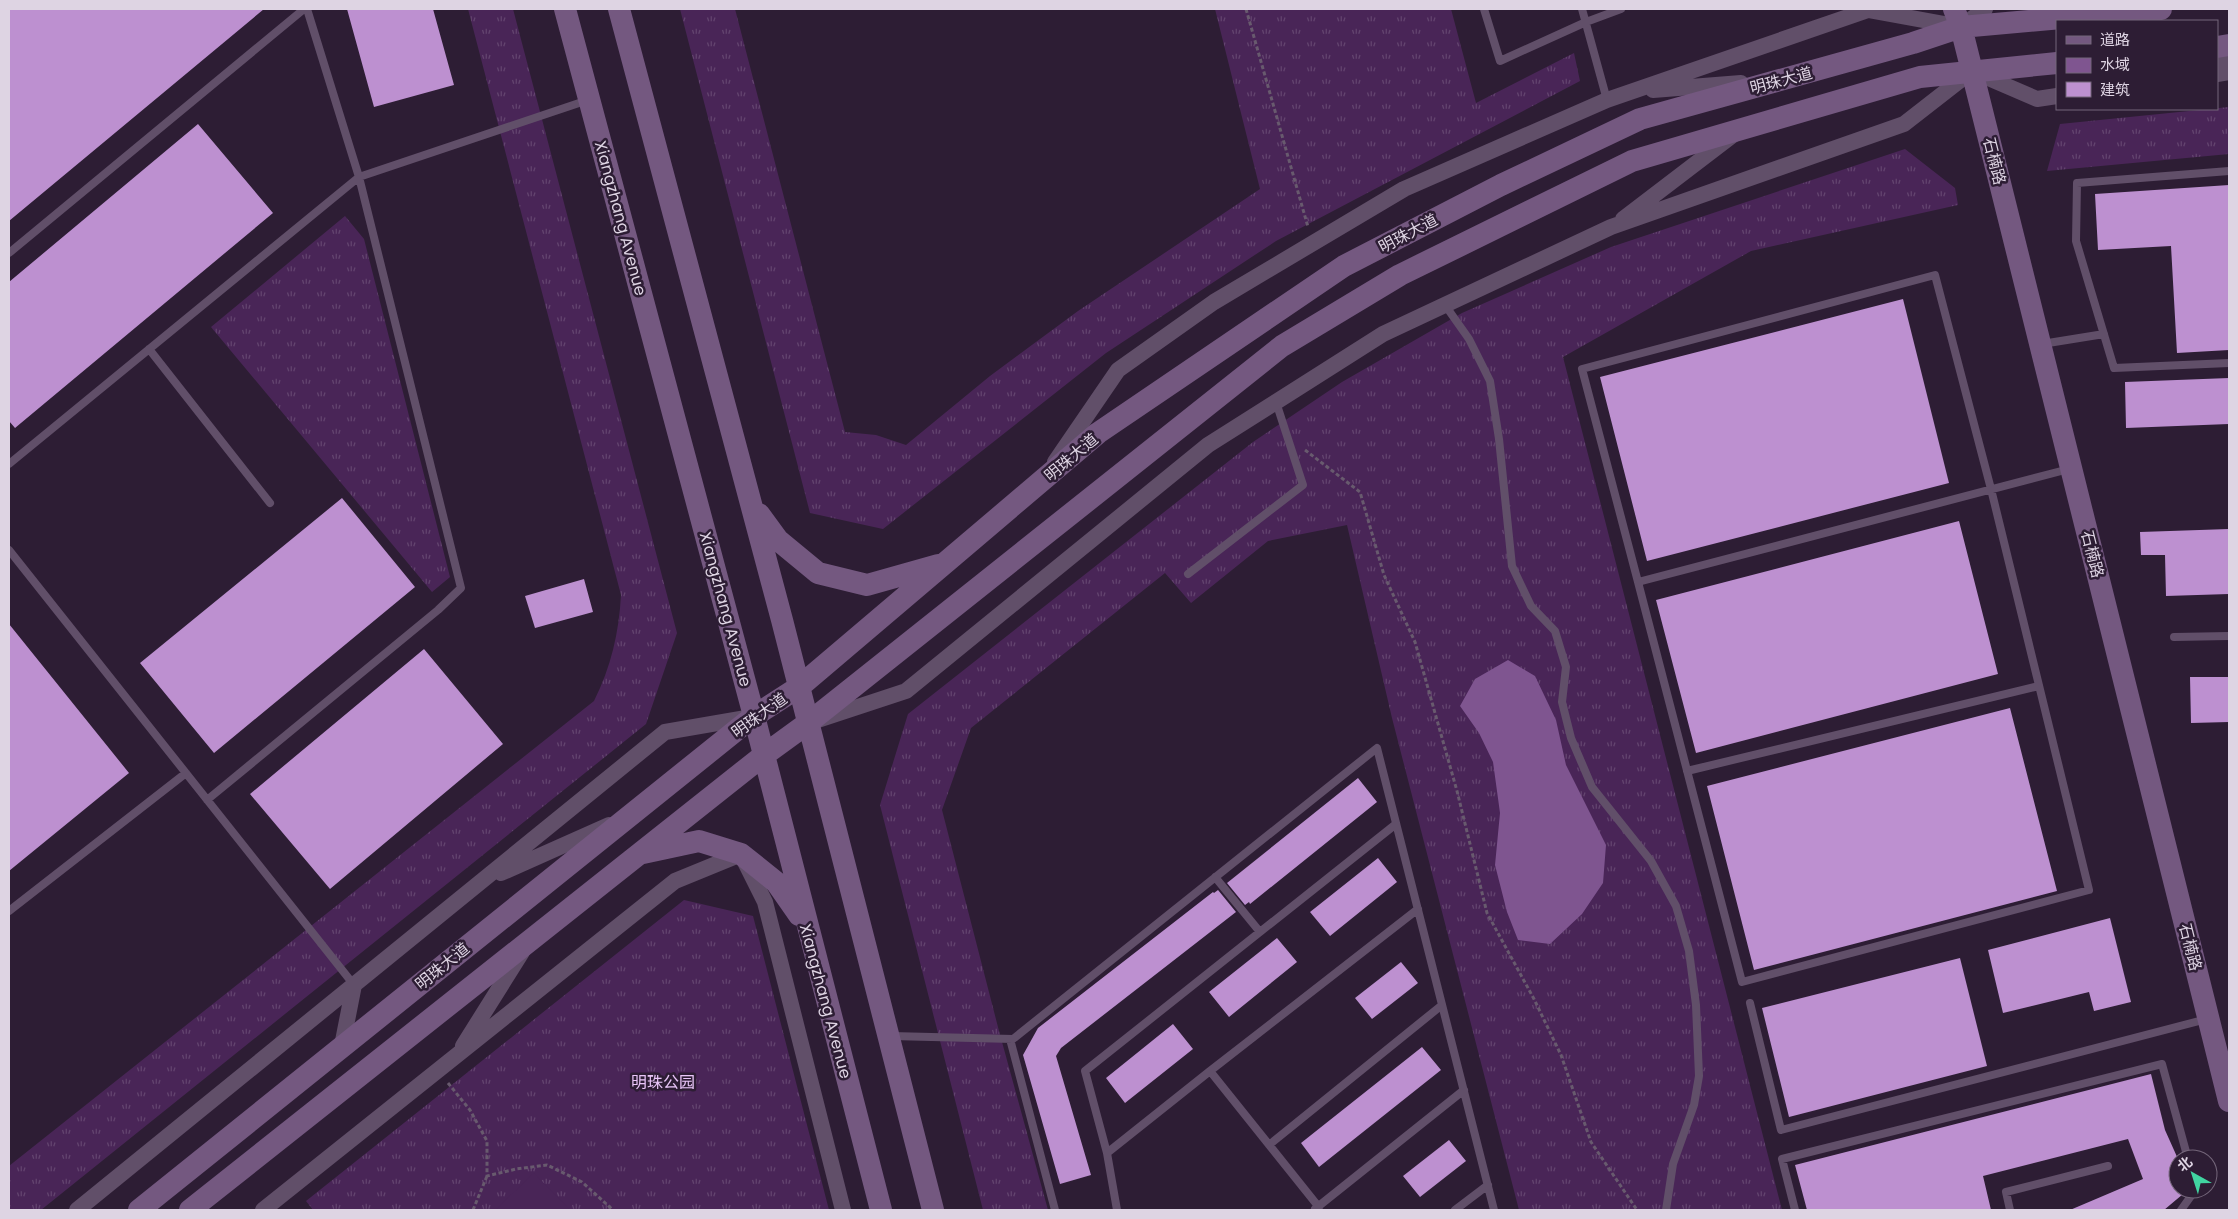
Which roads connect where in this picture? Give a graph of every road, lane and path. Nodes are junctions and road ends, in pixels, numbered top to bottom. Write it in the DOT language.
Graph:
graph roads {
  1 [pos="305,9"];
  2 [pos="566,9"];
  3 [pos="619,9"];
  4 [pos="1246,9"];
  5 [pos="1484,9"];
  6 [pos="1582,9"];
  7 [pos="1621,9"];
  8 [pos="1985,9"];
  9 [pos="2161,9"];
  10 [pos="1958,18"];
  11 [pos="1586,22"];
  12 [pos="2056,63"];
  13 [pos="1972,71"];
  14 [pos="1778,81"];
  15 [pos="1630,92"];
  16 [pos="2056,96"];
  17 [pos="590,99"];
  18 [pos="1607,100"];
  19 [pos="1740,130"];
  20 [pos="2229,171"];
  21 [pos="359,177"];
  22 [pos="1611,228"];
  23 [pos="1313,243"];
  24 [pos="9,253"];
  25 [pos="1445,305"];
  26 [pos="2104,334"];
  27 [pos="2040,344"];
  28 [pos="149,349"];
  29 [pos="2229,363"];
  30 [pos="1276,402"];
  31 [pos="1288,438"];
  32 [pos="9,464"];
  33 [pos="2071,468"];
  34 [pos="1043,480"];
  35 [pos="1991,489"];
  36 [pos="270,503"];
  37 [pos="751,503"];
  38 [pos="9,550"];
  39 [pos="944,564"];
  40 [pos="1188,574"];
  41 [pos="1638,582"];
  42 [pos="2229,636"];
  43 [pos="2174,637"];
  44 [pos="2039,686"];
  45 [pos="799,687"];
  46 [pos="754,716"];
  47 [pos="808,723"];
  48 [pos="764,755"];
  49 [pos="1687,770"];
  50 [pos="186,774"];
  51 [pos="207,800"];
  52 [pos="629,816"];
  53 [pos="1396,824"];
  54 [pos="640,853"];
  55 [pos="740,854"];
  56 [pos="1215,877"];
  57 [pos="482,881"];
  58 [pos="1418,909"];
  59 [pos="9,911"];
  60 [pos="806,924"];
  61 [pos="1260,932"];
  62 [pos="528,942"];
  63 [pos="354,985"];
  64 [pos="1750,1003"];
  65 [pos="1442,1005"];
  66 [pos="2209,1018"];
  67 [pos="888,1036"];
  68 [pos="1010,1039"];
  69 [pos="342,1046"];
  70 [pos="456,1056"];
  71 [pos="438,1070"];
  72 [pos="1210,1071"];
  73 [pos="1464,1090"];
  74 [pos="2229,1101"];
  75 [pos="1269,1145"];
  76 [pos="2185,1149"];
  77 [pos="1107,1153"];
  78 [pos="2108,1166"];
  79 [pos="487,1176"];
  80 [pos="1488,1185"];
  81 [pos="2189,1199"];
  82 [pos="1317,1209"];
  83 [pos="78,1210"];
  84 [pos="139,1210"];
  85 [pos="190,1210"];
  86 [pos="264,1210"];
  87 [pos="473,1210"];
  88 [pos="613,1210"];
  89 [pos="843,1210"];
  90 [pos="881,1210"];
  91 [pos="933,1210"];
  92 [pos="1055,1210"];
  93 [pos="1117,1210"];
  94 [pos="1454,1210"];
  95 [pos="1494,1210"];
  96 [pos="1637,1210"];
  97 [pos="1666,1210"];
  98 [pos="1795,1210"];
  99 [pos="2010,1210"];
  100 [pos="2181,1210"];
  1 -- 21 [label="lane"];
  1 -- 24 [label="lane"];
  2 -- 17 [label="main road, Xiangzhang Avenue"];
  3 -- 37 [label="main road"];
  4 -- 23 [label="path"];
  5 -- 11 [label="lane"];
  6 -- 11 [label="lane"];
  7 -- 11 [label="lane"];
  8 -- 10 [label="street"];
  9 -- 10 [label="main road, 明珠大道"];
  10 -- 13 [label="main road, 石楠路"];
  10 -- 14 [label="main road, 明珠大道"];
  10 -- 15 [label="street"];
  11 -- 18 [label="lane"];
  12 -- 13 [label="main road, 明珠大道"];
  13 -- 16 [label="street"];
  13 -- 19 [label="main road, 明珠大道"];
  13 -- 22 [label="street"];
  13 -- 27 [label="main road, 石楠路"];
  14 -- 15 [label="street"];
  14 -- 34 [label="main road, 明珠大道"];
  15 -- 18 [label="street"];
  17 -- 21 [label="lane"];
  17 -- 46 [label="main road, Xiangzhang Avenue"];
  18 -- 23 [label="street"];
  19 -- 22 [label="street"];
  19 -- 47 [label="main road, 明珠大道"];
  20 -- 26 [label="lane"];
  21 -- 28 [label="lane"];
  21 -- 51 [label="lane"];
  22 -- 25 [label="street"];
  23 -- 34 [label="street"];
  25 -- 30 [label="street"];
  25 -- 97 [label="lane"];
  26 -- 27 [label="lane"];
  26 -- 29 [label="lane"];
  27 -- 33 [label="main road, 石楠路"];
  28 -- 32 [label="lane"];
  28 -- 36 [label="lane"];
  30 -- 31 [label="lane"];
  30 -- 47 [label="street"];
  31 -- 40 [label="lane"];
  31 -- 96 [label="path"];
  33 -- 35 [label="lane"];
  33 -- 66 [label="main road, 石楠路"];
  34 -- 39 [label="main road, 明珠大道"];
  35 -- 41 [label="lane"];
  35 -- 41 [label="lane"];
  35 -- 44 [label="lane"];
  37 -- 39 [label="main road"];
  37 -- 45 [label="main road"];
  38 -- 50 [label="lane"];
  39 -- 45 [label="main road, 明珠大道"];
  41 -- 49 [label="lane"];
  42 -- 43 [label="lane"];
  44 -- 49 [label="lane"];
  44 -- 49 [label="lane"];
  45 -- 46 [label="main road, 明珠大道"];
  45 -- 47 [label="main road"];
  46 -- 48 [label="main road, Xiangzhang Avenue"];
  46 -- 52 [label="main road, 明珠大道"];
  46 -- 57 [label="street"];
  47 -- 48 [label="main road, 明珠大道"];
  47 -- 67 [label="main road"];
  48 -- 54 [label="main road, 明珠大道"];
  48 -- 60 [label="main road, Xiangzhang Avenue"];
  50 -- 51 [label="lane"];
  50 -- 59 [label="lane"];
  51 -- 63 [label="lane"];
  52 -- 57 [label="street"];
  52 -- 69 [label="main road, 明珠大道"];
  53 -- 56 [label="lane"];
  53 -- 58 [label="lane"];
  53 -- 61 [label="lane"];
  54 -- 55 [label="main road"];
  54 -- 62 [label="main road, 明珠大道"];
  55 -- 60 [label="main road"];
  55 -- 70 [label="street"];
  55 -- 89 [label="street"];
  56 -- 61 [label="lane"];
  56 -- 68 [label="lane"];
  57 -- 63 [label="street"];
  58 -- 65 [label="lane"];
  58 -- 72 [label="lane"];
  60 -- 90 [label="main road, Xiangzhang Avenue"];
  61 -- 77 [label="lane"];
  62 -- 70 [label="street"];
  62 -- 85 [label="main road, 明珠大道"];
  63 -- 69 [label="street"];
  63 -- 83 [label="street"];
  64 -- 66 [label="lane"];
  65 -- 73 [label="lane"];
  65 -- 75 [label="lane"];
  66 -- 74 [label="main road, 石楠路"];
  67 -- 68 [label="lane"];
  67 -- 91 [label="main road"];
  68 -- 92 [label="lane"];
  69 -- 84 [label="main road, 明珠大道"];
  70 -- 71 [label="street"];
  71 -- 79 [label="path"];
  71 -- 86 [label="street"];
  72 -- 75 [label="lane"];
  72 -- 77 [label="lane"];
  73 -- 80 [label="lane"];
  73 -- 82 [label="lane"];
  75 -- 82 [label="lane"];
  76 -- 98 [label="lane"];
  77 -- 93 [label="lane"];
  78 -- 99 [label="lane"];
  79 -- 87 [label="path"];
  79 -- 88 [label="path"];
  80 -- 94 [label="lane"];
  80 -- 95 [label="lane"];
  81 -- 100 [label="lane"];
}
